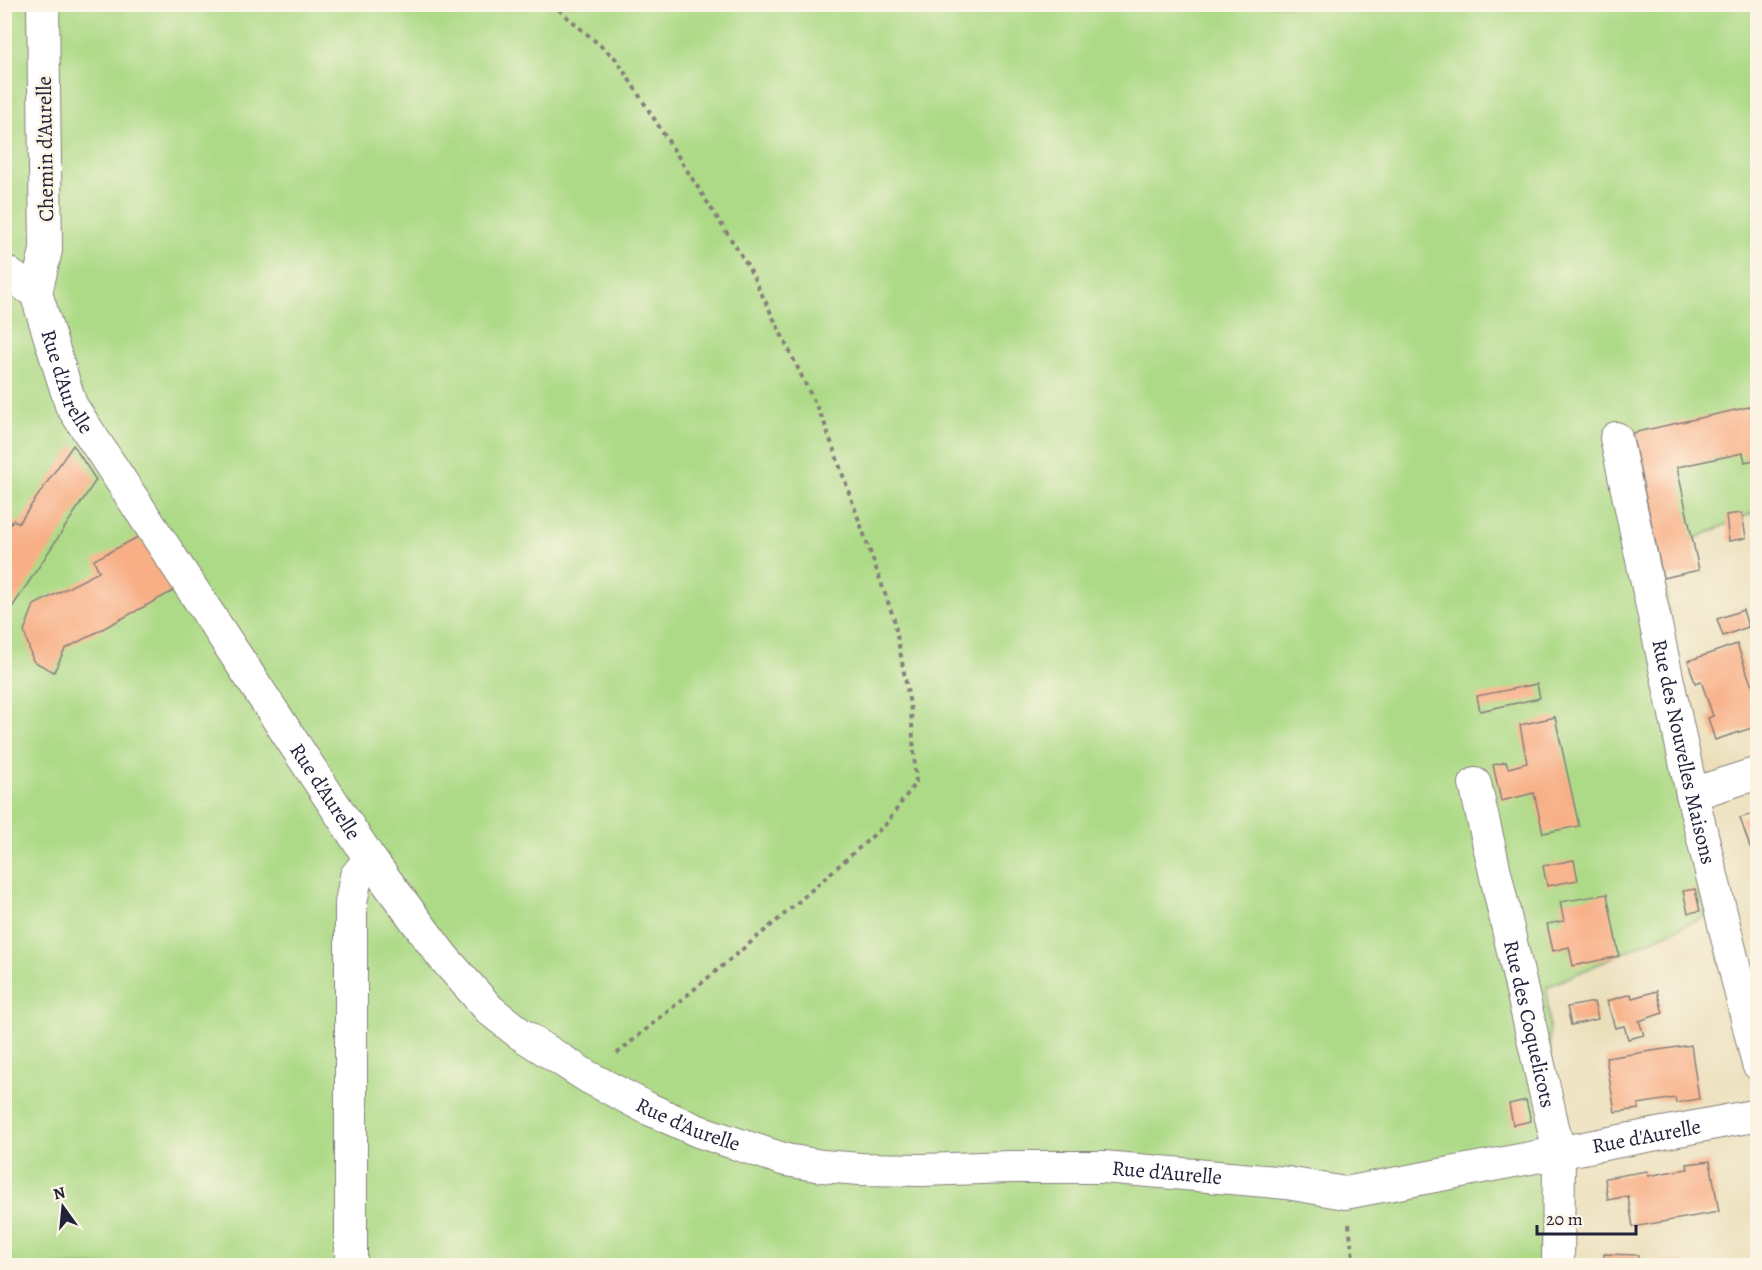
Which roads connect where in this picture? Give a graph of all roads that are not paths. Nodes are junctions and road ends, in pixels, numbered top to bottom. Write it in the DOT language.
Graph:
graph roads {
  1 [pos="43,4"];
  2 [pos="4,271"];
  3 [pos="36,293"];
  4 [pos="1616,438"];
  5 [pos="1758,773"];
  6 [pos="1475,784"];
  7 [pos="1692,794"];
  8 [pos="370,859"];
  9 [pos="1758,1064"];
  10 [pos="1758,1115"];
  11 [pos="1559,1153"];
  12 [pos="351,1266"];
  13 [pos="1558,1266"];
  1 -- 3 [label="street, Chemin d'Aurelle"];
  2 -- 3 [label="street"];
  3 -- 8 [label="street, Rue d'Aurelle"];
  4 -- 7 [label="street, Rue des Nouvelles Maisons"];
  5 -- 7 [label="street"];
  6 -- 11 [label="street, Rue des Coquelicots"];
  7 -- 9 [label="street, Rue des Nouvelles Maisons"];
  8 -- 11 [label="street, Rue d'Aurelle"];
  8 -- 12 [label="street"];
  10 -- 11 [label="street, Rue d'Aurelle"];
  11 -- 13 [label="street, Rue des Coquelicots"];
}
